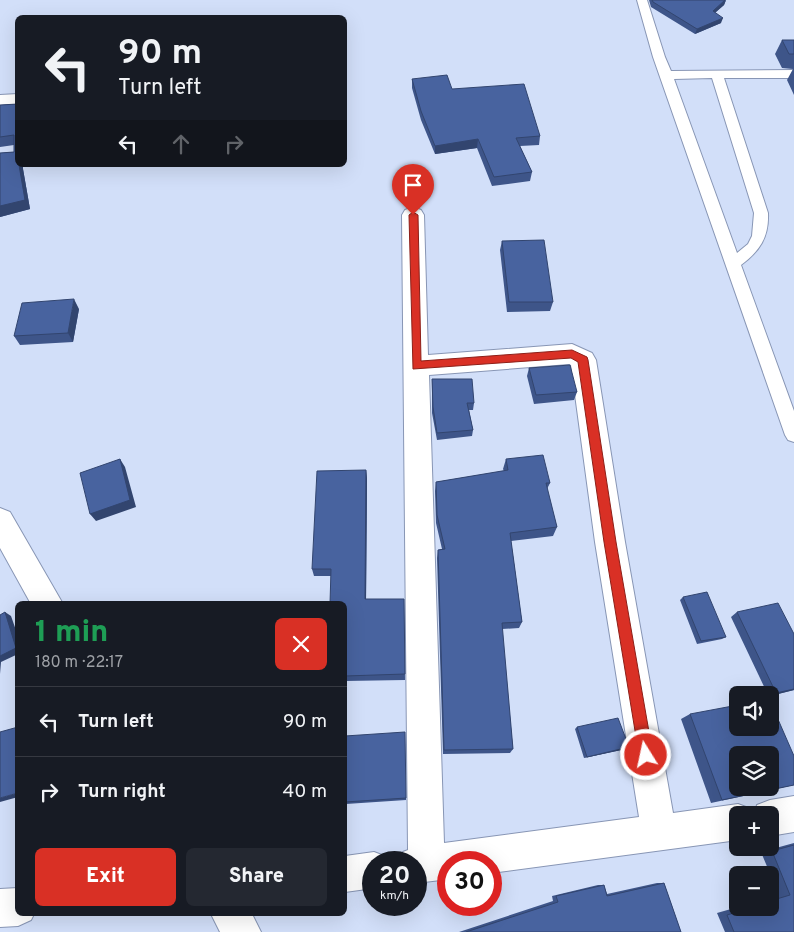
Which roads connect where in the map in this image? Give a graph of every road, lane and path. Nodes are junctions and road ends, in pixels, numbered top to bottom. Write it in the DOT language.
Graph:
graph roads {
  1 [pos="642,0"];
  2 [pos="794,74"];
  3 [pos="667,75"];
  4 [pos="717,75"];
  5 [pos="15,100"];
  6 [pos="0,101"];
  7 [pos="413,215"];
  8 [pos="734,264"];
  9 [pos="416,366"];
  10 [pos="794,435"];
  11 [pos="0,521"];
  12 [pos="46,601"];
  13 [pos="794,814"];
  14 [pos="779,816"];
  15 [pos="729,823"];
  16 [pos="659,832"];
  17 [pos="421,851"];
  18 [pos="427,863"];
  19 [pos="362,872"];
  20 [pos="347,874"];
  21 [pos="15,907"];
  22 [pos="0,908"];
  23 [pos="231,916"];
  24 [pos="242,932"];
  1 -- 3 [label="lane"];
  2 -- 4 [label="lane"];
  3 -- 4 [label="lane"];
  3 -- 8 [label="lane"];
  4 -- 8 [label="lane"];
  5 -- 6 [label="main road"];
  7 -- 9 [label="main road"];
  8 -- 10 [label="lane"];
  9 -- 16 [label="main road"];
  9 -- 17 [label="main road"];
  11 -- 12 [label="main road"];
  13 -- 14 [label="main road"];
  15 -- 16 [label="main road"];
  16 -- 18 [label="main road"];
  19 -- 20 [label="main road"];
  21 -- 22 [label="main road"];
  23 -- 24 [label="main road"];
}
